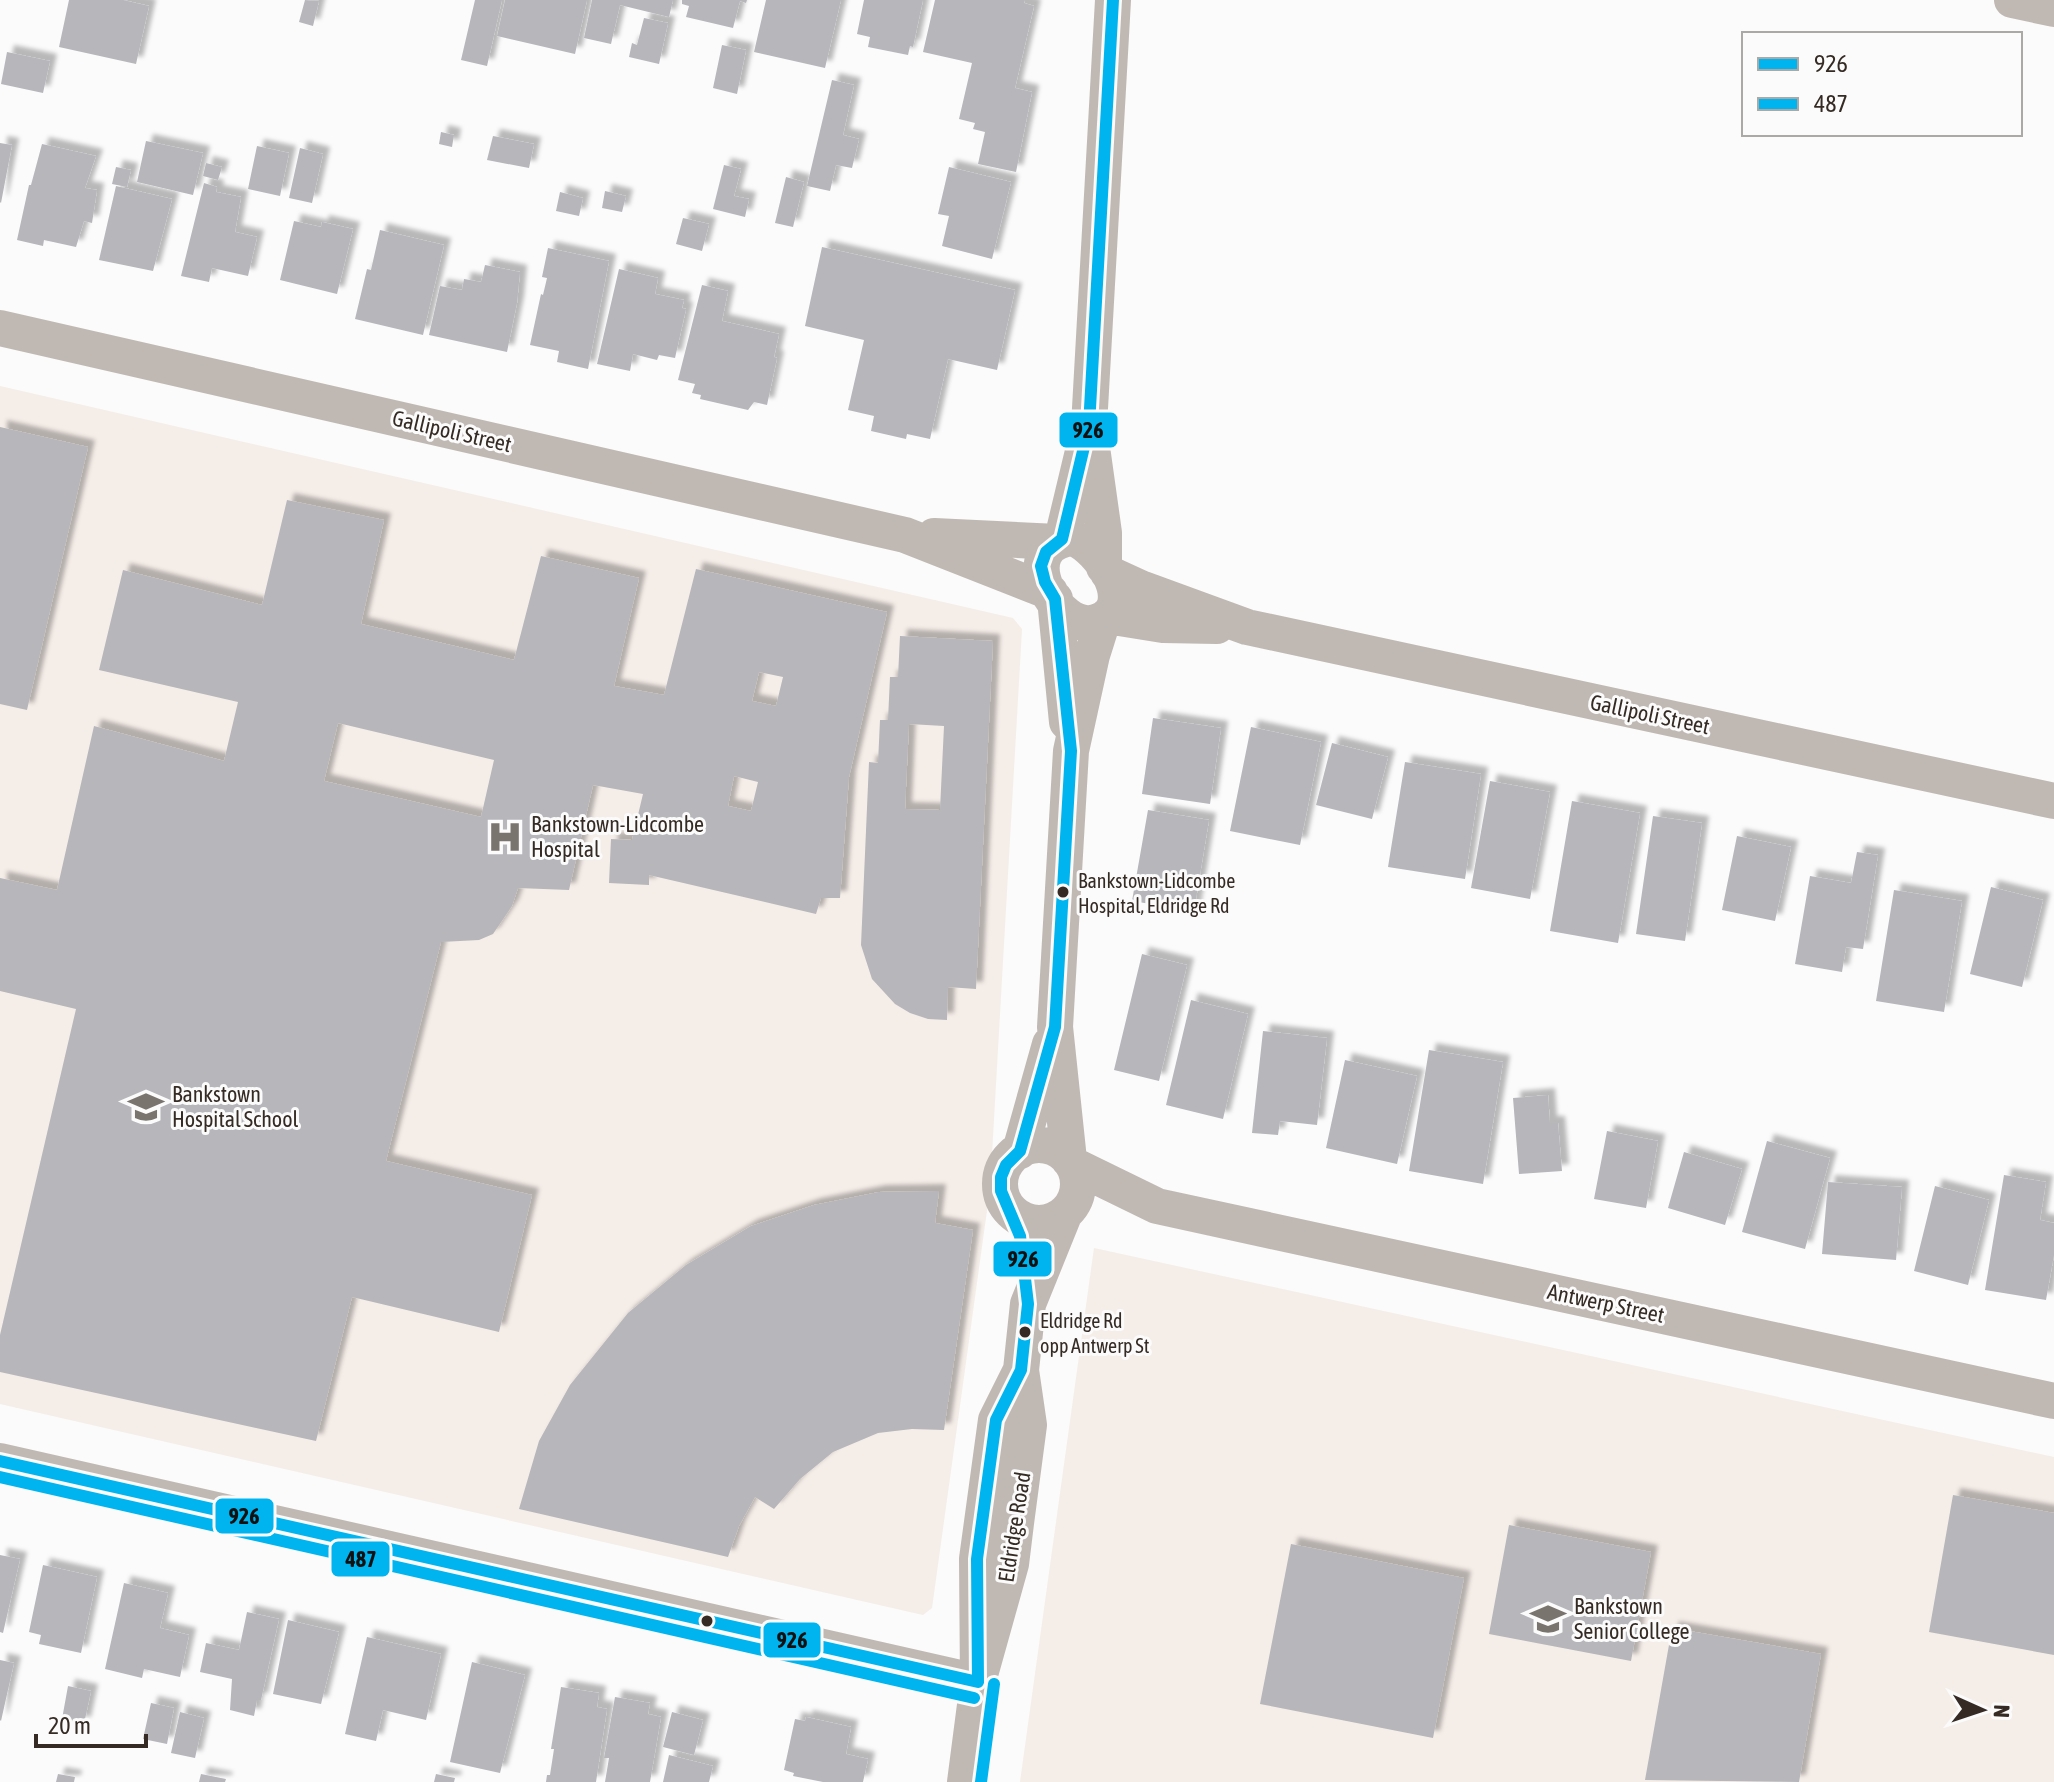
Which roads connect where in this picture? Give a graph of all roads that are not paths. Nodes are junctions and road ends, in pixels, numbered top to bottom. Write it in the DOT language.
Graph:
graph roads {
  1 [pos="1113,0"];
  2 [pos="2012,0"];
  3 [pos="2054,9"];
  4 [pos="0,328"];
  5 [pos="1089,426"];
  6 [pos="905,535"];
  7 [pos="1059,541"];
  8 [pos="1106,570"];
  9 [pos="1052,596"];
  10 [pos="1105,618"];
  11 [pos="1247,627"];
  12 [pos="1071,751"];
  13 [pos="2054,801"];
  14 [pos="1055,1027"];
  15 [pos="1020,1151"];
  16 [pos="1071,1163"];
  17 [pos="1157,1206"];
  18 [pos="1009,1209"];
  19 [pos="1066,1212"];
  20 [pos="1028,1304"];
  21 [pos="2054,1401"];
  22 [pos="0,1461"];
  23 [pos="978,1682"];
  24 [pos="965,1782"];
  1 -- 5 [label="street"];
  2 -- 3 [label="street"];
  4 -- 6 [label="street, Gallipoli Street"];
  5 -- 7 [label="street"];
  5 -- 8 [label="street"];
  6 -- 7 [label="street, Gallipoli Street"];
  6 -- 9 [label="street, Gallipoli Street"];
  7 -- 8 [label="street"];
  7 -- 9 [label="street"];
  8 -- 10 [label="street"];
  8 -- 11 [label="street, Gallipoli Street"];
  9 -- 10 [label="street"];
  9 -- 12 [label="street"];
  10 -- 11 [label="street, Gallipoli Street"];
  10 -- 12 [label="street"];
  11 -- 13 [label="street, Gallipoli Street"];
  12 -- 14 [label="street"];
  14 -- 15 [label="street"];
  14 -- 16 [label="street"];
  15 -- 16 [label="street"];
  15 -- 18 [label="street"];
  16 -- 17 [label="street, Antwerp Street"];
  16 -- 19 [label="street"];
  17 -- 19 [label="street, Antwerp Street"];
  17 -- 21 [label="street, Antwerp Street"];
  18 -- 19 [label="street"];
  18 -- 20 [label="street, Eldridge Road"];
  19 -- 20 [label="street, Eldridge Road"];
  20 -- 23 [label="street, Eldridge Road"];
  22 -- 23 [label="street"];
  23 -- 24 [label="street, Eldridge Road"];
}
